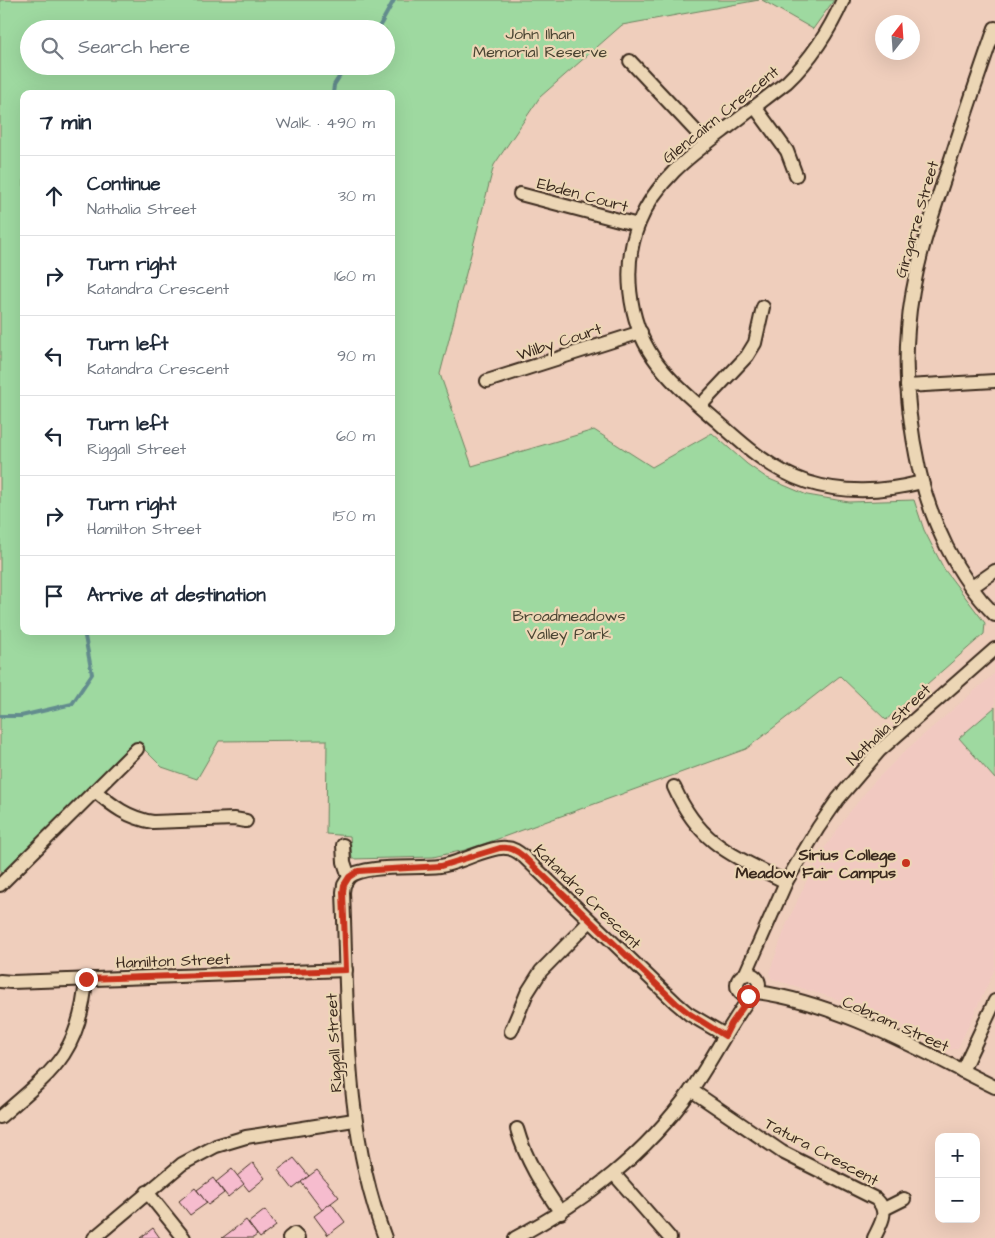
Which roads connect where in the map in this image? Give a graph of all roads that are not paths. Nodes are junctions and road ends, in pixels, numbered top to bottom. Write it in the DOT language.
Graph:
graph roads {
  1 [pos="843,0"];
  2 [pos="995,30"];
  3 [pos="630,61"];
  4 [pos="754,107"];
  5 [pos="707,143"];
  6 [pos="796,175"];
  7 [pos="520,194"];
  8 [pos="638,225"];
  9 [pos="763,307"];
  10 [pos="640,332"];
  11 [pos="487,381"];
  12 [pos="995,381"];
  13 [pos="907,386"];
  14 [pos="700,406"];
  15 [pos="922,482"];
  16 [pos="995,571"];
  17 [pos="972,587"];
  18 [pos="995,615"];
  19 [pos="995,649"];
  20 [pos="137,749"];
  21 [pos="674,787"];
  22 [pos="95,791"];
  23 [pos="246,821"];
  24 [pos="343,845"];
  25 [pos="349,877"];
  26 [pos="786,882"];
  27 [pos="0,885"];
  28 [pos="590,921"];
  29 [pos="761,941"];
  30 [pos="346,970"];
  31 [pos="745,975"];
  32 [pos="86,979"];
  33 [pos="0,981"];
  34 [pos="756,987"];
  35 [pos="739,990"];
  36 [pos="995,1001"];
  37 [pos="731,1024"];
  38 [pos="511,1031"];
  39 [pos="725,1036"];
  40 [pos="962,1070"];
  41 [pos="995,1086"];
  42 [pos="691,1090"];
  43 [pos="0,1117"];
  44 [pos="354,1120"];
  45 [pos="517,1129"];
  46 [pos="614,1174"];
  47 [pos="148,1192"];
  48 [pos="904,1199"];
  49 [pos="884,1209"];
  50 [pos="561,1213"];
  51 [pos="94,1238"];
  52 [pos="184,1238"];
  53 [pos="290,1238"];
  54 [pos="298,1238"];
  55 [pos="384,1238"];
  56 [pos="514,1238"];
  57 [pos="670,1238"];
  58 [pos="874,1238"];
  1 -- 4 [label="street, Glencairn Crescent"];
  2 -- 13 [label="street, Girgarre Street"];
  3 -- 5 [label="street"];
  4 -- 5 [label="street, Glencairn Crescent"];
  4 -- 6 [label="street"];
  5 -- 8 [label="street, Glencairn Crescent"];
  7 -- 8 [label="street, Ebden Court"];
  8 -- 10 [label="street, Glencairn Crescent"];
  9 -- 14 [label="street"];
  10 -- 11 [label="street, Wilby Court"];
  10 -- 14 [label="street, Glencairn Crescent"];
  12 -- 13 [label="street"];
  13 -- 15 [label="street, Girgarre Street"];
  14 -- 15 [label="street, Glencairn Crescent"];
  15 -- 17 [label="street, Girgarre Street"];
  16 -- 17 [label="street"];
  17 -- 18 [label="street, Girgarre Street"];
  19 -- 26 [label="street, Nathalia Street"];
  20 -- 22 [label="street"];
  21 -- 26 [label="street"];
  22 -- 23 [label="street"];
  22 -- 27 [label="street"];
  24 -- 25 [label="street, Riggall Street"];
  25 -- 28 [label="street, Katandra Crescent"];
  25 -- 30 [label="street, Riggall Street"];
  26 -- 29 [label="street, Nathalia Street"];
  28 -- 38 [label="street"];
  28 -- 39 [label="street, Katandra Crescent"];
  29 -- 31 [label="street, Nathalia Street"];
  29 -- 34 [label="street, Nathalia Street"];
  30 -- 32 [label="street, Hamilton Street"];
  30 -- 44 [label="street, Riggall Street"];
  31 -- 34 [label="street"];
  31 -- 35 [label="street"];
  32 -- 33 [label="street, Hamilton Street"];
  32 -- 43 [label="street"];
  34 -- 35 [label="street"];
  34 -- 37 [label="street, Nathalia Street"];
  34 -- 40 [label="street, Cobram Street"];
  35 -- 37 [label="street, Nathalia Street"];
  36 -- 40 [label="street"];
  37 -- 39 [label="street, Nathalia Street"];
  39 -- 42 [label="street, Nathalia Street"];
  40 -- 41 [label="street, Cobram Street"];
  42 -- 46 [label="street, Nathalia Street"];
  42 -- 49 [label="street, Tatura Crescent"];
  44 -- 47 [label="street"];
  44 -- 55 [label="street, Riggall Street"];
  45 -- 50 [label="street"];
  46 -- 50 [label="street, Nathalia Street"];
  46 -- 57 [label="street"];
  47 -- 51 [label="street"];
  47 -- 52 [label="street"];
  48 -- 49 [label="street"];
  49 -- 58 [label="street, Tatura Crescent"];
  50 -- 56 [label="street, Nathalia Street"];
  53 -- 54 [label="street"];
}
